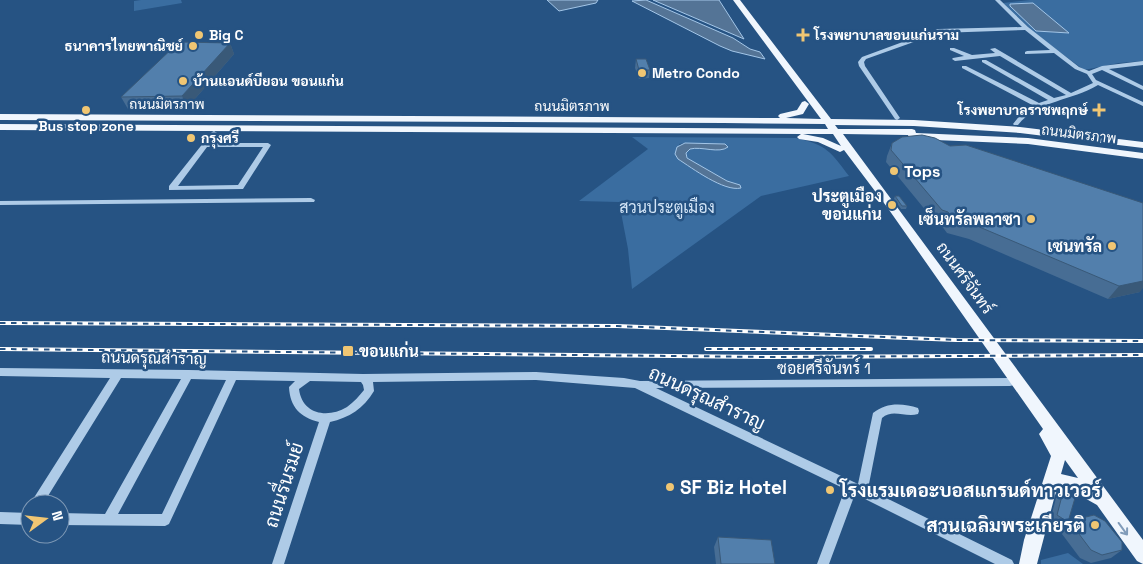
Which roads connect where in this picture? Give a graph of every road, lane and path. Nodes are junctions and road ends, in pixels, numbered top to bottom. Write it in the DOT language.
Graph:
graph roads {
  1 [pos="730,0"];
  2 [pos="736,0"];
  3 [pos="997,0"];
  4 [pos="1026,28"];
  5 [pos="952,49"];
  6 [pos="993,49"];
  7 [pos="1055,51"];
  8 [pos="1027,53"];
  9 [pos="1000,54"];
  10 [pos="971,57"];
  11 [pos="955,59"];
  12 [pos="984,61"];
  13 [pos="1143,63"];
  14 [pos="964,67"];
  15 [pos="1102,68"];
  16 [pos="1089,73"];
  17 [pos="1094,82"];
  18 [pos="1143,88"];
  19 [pos="1070,95"];
  20 [pos="1054,101"];
  21 [pos="805,104"];
  22 [pos="816,104"];
  23 [pos="1143,104"];
  24 [pos="1038,106"];
  25 [pos="0,112"];
  26 [pos="292,113"];
  27 [pos="347,114"];
  28 [pos="516,114"];
  29 [pos="37,115"];
  30 [pos="573,115"];
  31 [pos="725,115"];
  32 [pos="782,116"];
  33 [pos="0,117"];
  34 [pos="158,118"];
  35 [pos="274,118"];
  36 [pos="839,118"];
  37 [pos="896,118"];
  38 [pos="359,119"];
  39 [pos="501,119"];
  40 [pos="949,119"];
  41 [pos="586,120"];
  42 [pos="691,121"];
  43 [pos="914,123"];
  44 [pos="0,127"];
  45 [pos="74,127"];
  46 [pos="150,128"];
  47 [pos="428,129"];
  48 [pos="511,130"];
  49 [pos="696,130"];
  50 [pos="831,131"];
  51 [pos="0,132"];
  52 [pos="55,132"];
  53 [pos="1016,132"];
  54 [pos="214,133"];
  55 [pos="957,133"];
  56 [pos="439,134"];
  57 [pos="497,134"];
  58 [pos="726,135"];
  59 [pos="797,136"];
  60 [pos="922,136"];
  61 [pos="1143,140"];
  62 [pos="204,145"];
  63 [pos="1143,145"];
  64 [pos="1143,150"];
  65 [pos="1143,156"];
  66 [pos="311,200"];
  67 [pos="0,203"];
  68 [pos="0,372"];
  69 [pos="119,373"];
  70 [pos="189,374"];
  71 [pos="233,375"];
  72 [pos="272,377"];
  73 [pos="308,377"];
  74 [pos="363,378"];
  75 [pos="388,378"];
  76 [pos="1010,382"];
  77 [pos="637,384"];
  78 [pos="369,391"];
  79 [pos="293,395"];
  80 [pos="914,411"];
  81 [pos="326,418"];
  82 [pos="857,490"];
  83 [pos="1048,492"];
  84 [pos="42,494"];
  85 [pos="1101,499"];
  86 [pos="20,517"];
  87 [pos="0,518"];
  88 [pos="70,519"];
  89 [pos="109,519"];
  90 [pos="1143,555"];
  91 [pos="278,564"];
  92 [pos="823,564"];
  93 [pos="1008,564"];
  94 [pos="1028,564"];
  1 -- 21 [label="main road, ถนนศรีจันทร์"];
  2 -- 22 [label="main road, ถนนศรีจันทร์"];
  3 -- 4 [label="street"];
  4 -- 7 [label="street"];
  4 -- 37 [label="street"];
  5 -- 10 [label="street"];
  6 -- 9 [label="street"];
  7 -- 8 [label="street"];
  7 -- 16 [label="street"];
  9 -- 10 [label="street"];
  9 -- 19 [label="street"];
  10 -- 11 [label="street"];
  12 -- 20 [label="street"];
  13 -- 15 [label="street"];
  14 -- 24 [label="street"];
  15 -- 16 [label="street"];
  15 -- 18 [label="street"];
  16 -- 17 [label="street"];
  17 -- 19 [label="street"];
  17 -- 23 [label="street"];
  19 -- 20 [label="street"];
  20 -- 24 [label="street"];
  21 -- 32 [label="main road"];
  21 -- 50 [label="main road, ถนนศรีจันทร์"];
  22 -- 36 [label="main road"];
  22 -- 50 [label="main road, ถนนศรีจันทร์"];
  24 -- 53 [label="street"];
  25 -- 29 [label="main road, ถนนมิตรภาพ"];
  26 -- 27 [label="main road, ถนนมิตรภาพ"];
  26 -- 29 [label="main road, ถนนมิตรภาพ"];
  26 -- 35 [label="main road"];
  27 -- 28 [label="main road, ถนนมิตรภาพ"];
  27 -- 38 [label="main road"];
  28 -- 30 [label="main road, ถนนมิตรภาพ"];
  28 -- 39 [label="main road"];
  29 -- 33 [label="main road, ถนนมิตรภาพ"];
  29 -- 34 [label="main road, ถนนมิตรภาพ"];
  30 -- 31 [label="main road, ถนนมิตรภาพ"];
  30 -- 41 [label="main road"];
  31 -- 32 [label="main road"];
  31 -- 42 [label="main road"];
  32 -- 50 [label="main road"];
  34 -- 35 [label="main road, ถนนมิตรภาพ"];
  34 -- 46 [label="main road"];
  35 -- 38 [label="main road, ถนนมิตรภาพ"];
  36 -- 37 [label="main road, ถนนมิตรภาพ"];
  36 -- 50 [label="main road, ถนนมิตรภาพ"];
  37 -- 40 [label="main road, ถนนมิตรภาพ"];
  38 -- 39 [label="main road, ถนนมิตรภาพ"];
  39 -- 41 [label="main road, ถนนมิตรภาพ"];
  40 -- 43 [label="main road"];
  40 -- 53 [label="main road, ถนนมิตรภาพ"];
  41 -- 42 [label="main road, ถนนมิตรภาพ"];
  42 -- 50 [label="main road, ถนนมิตรภาพ"];
  43 -- 50 [label="main road, ถนนมิตรภาพ"];
  43 -- 53 [label="main road, ถนนมิตรภาพ"];
  44 -- 45 [label="main road, ถนนมิตรภาพ"];
  45 -- 46 [label="main road, ถนนมิตรภาพ"];
  45 -- 52 [label="main road"];
  46 -- 47 [label="main road, ถนนมิตรภาพ"];
  47 -- 48 [label="main road, ถนนมิตรภาพ"];
  47 -- 56 [label="main road"];
  48 -- 49 [label="main road, ถนนมิตรภาพ"];
  48 -- 57 [label="main road"];
  49 -- 50 [label="main road, ถนนมิตรภาพ"];
  49 -- 58 [label="main road"];
  50 -- 55 [label="main road, ถนนมิตรภาพ"];
  50 -- 59 [label="main road"];
  50 -- 59 [label="main road"];
  50 -- 60 [label="main road"];
  50 -- 76 [label="main road, ถนนศรีจันทร์"];
  50 -- 85 [label="main road, ถนนศรีจันทร์"];
  51 -- 52 [label="main road, ถนนมิตรภาพ"];
  52 -- 54 [label="main road, ถนนมิตรภาพ"];
  53 -- 55 [label="main road, ถนนมิตรภาพ"];
  53 -- 60 [label="main road, ถนนมิตรภาพ"];
  53 -- 61 [label="main road, ถนนมิตรภาพ"];
  53 -- 63 [label="main road, ถนนมิตรภาพ"];
  53 -- 64 [label="main road, ถนนมิตรภาพ"];
  53 -- 65 [label="main road, ถนนมิตรภาพ"];
  54 -- 56 [label="main road, ถนนมิตรภาพ"];
  54 -- 62 [label="street"];
  55 -- 60 [label="main road"];
  56 -- 57 [label="main road, ถนนมิตรภาพ"];
  57 -- 58 [label="main road, ถนนมิตรภาพ"];
  58 -- 59 [label="main road"];
  62 -- 62 [label="street"];
  66 -- 67 [label="street"];
  68 -- 69 [label="street, ถนนดรุณสำราญ"];
  69 -- 70 [label="street, ถนนดรุณสำราญ"];
  69 -- 84 [label="street"];
  70 -- 71 [label="street, ถนนดรุณสำราญ"];
  70 -- 89 [label="street"];
  71 -- 72 [label="street, ถนนดรุณสำราญ"];
  71 -- 89 [label="street"];
  72 -- 73 [label="street, ถนนดรุณสำราญ"];
  72 -- 79 [label="street"];
  73 -- 74 [label="street"];
  73 -- 79 [label="street"];
  74 -- 75 [label="street, ถนนดรุณสำราญ"];
  74 -- 78 [label="street"];
  75 -- 77 [label="street, ถนนดรุณสำราญ"];
  75 -- 78 [label="street"];
  76 -- 77 [label="street, ซอยศรีจันทร์ 1"];
  76 -- 83 [label="main road, ถนนศรีจันทร์"];
  77 -- 82 [label="street, ถนนดรุณสำราญ"];
  78 -- 81 [label="street"];
  79 -- 81 [label="street"];
  80 -- 82 [label="street"];
  81 -- 91 [label="street, ถนนรื่นรมย์"];
  82 -- 92 [label="street"];
  82 -- 93 [label="street, ถนนดรุณสำราญ"];
  83 -- 85 [label="main road"];
  83 -- 94 [label="main road, ถนนศรีจันทร์"];
  85 -- 90 [label="main road, ถนนศรีจันทร์, one-way"];
  86 -- 87 [label="street"];
  88 -- 89 [label="street"];
}
